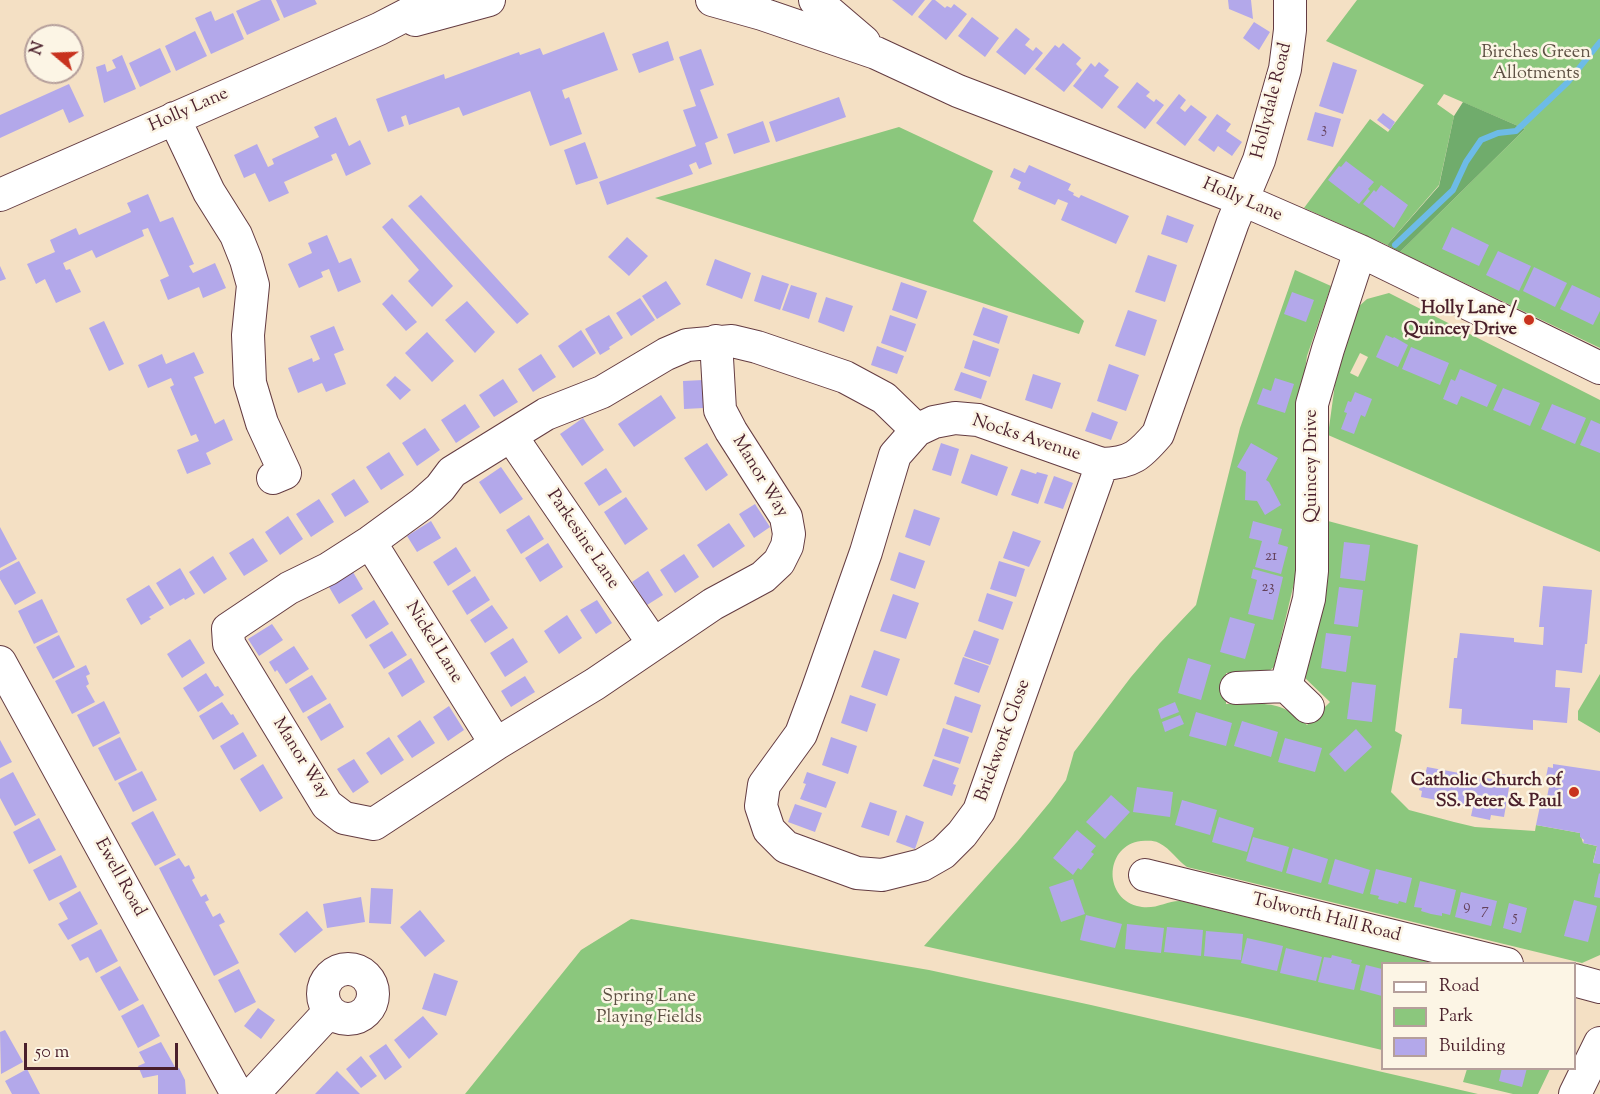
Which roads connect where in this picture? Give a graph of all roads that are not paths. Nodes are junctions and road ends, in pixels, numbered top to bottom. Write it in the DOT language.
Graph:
graph roads {
  1 [pos="435,0"];
  2 [pos="489,0"];
  3 [pos="712,0"];
  4 [pos="814,0"];
  5 [pos="1290,0"];
  6 [pos="379,29"];
  7 [pos="876,53"];
  8 [pos="174,118"];
  9 [pos="0,195"];
  10 [pos="1243,200"];
  11 [pos="1360,251"];
  12 [pos="716,341"];
  13 [pos="1600,369"];
  14 [pos="917,430"];
  15 [pos="511,436"];
  16 [pos="1102,464"];
  17 [pos="287,471"];
  18 [pos="370,542"];
  19 [pos="653,643"];
  20 [pos="0,662"];
  21 [pos="1236,688"];
  22 [pos="496,744"];
  23 [pos="1145,875"];
  24 [pos="1503,962"];
  25 [pos="1576,980"];
  26 [pos="1600,987"];
  27 [pos="329,1012"];
  28 [pos="1600,1043"];
  29 [pos="237,1094"];
  30 [pos="253,1094"];
  31 [pos="1575,1094"];
  1 -- 6 [label="street, Holly Lane"];
  2 -- 6 [label="street, Holly Lane"];
  3 -- 7 [label="street, Holly Lane"];
  4 -- 7 [label="street, Holly Lane"];
  5 -- 10 [label="street, Hollydale Road"];
  6 -- 8 [label="street, Holly Lane"];
  7 -- 10 [label="street, Holly Lane"];
  8 -- 9 [label="street, Holly Lane"];
  8 -- 17 [label="street"];
  10 -- 11 [label="street, Holly Lane"];
  10 -- 16 [label="street, Nocks Avenue"];
  11 -- 13 [label="street, Holly Lane"];
  11 -- 21 [label="street, Quincey Drive"];
  12 -- 14 [label="street, Manor Way"];
  12 -- 15 [label="street, Manor Way"];
  12 -- 19 [label="street, Manor Way"];
  14 -- 16 [label="street, Nocks Avenue"];
  14 -- 16 [label="street, Brickwork Close"];
  15 -- 18 [label="street, Manor Way"];
  15 -- 19 [label="street, Parkesine Lane"];
  18 -- 22 [label="street, Nickel Lane"];
  18 -- 22 [label="street, Manor Way"];
  19 -- 22 [label="street, Manor Way"];
  20 -- 29 [label="street, Ewell Road"];
  23 -- 24 [label="street, Tolworth Hall Road"];
  25 -- 26 [label="street"];
  27 -- 30 [label="street"];
  28 -- 31 [label="street"];
}
